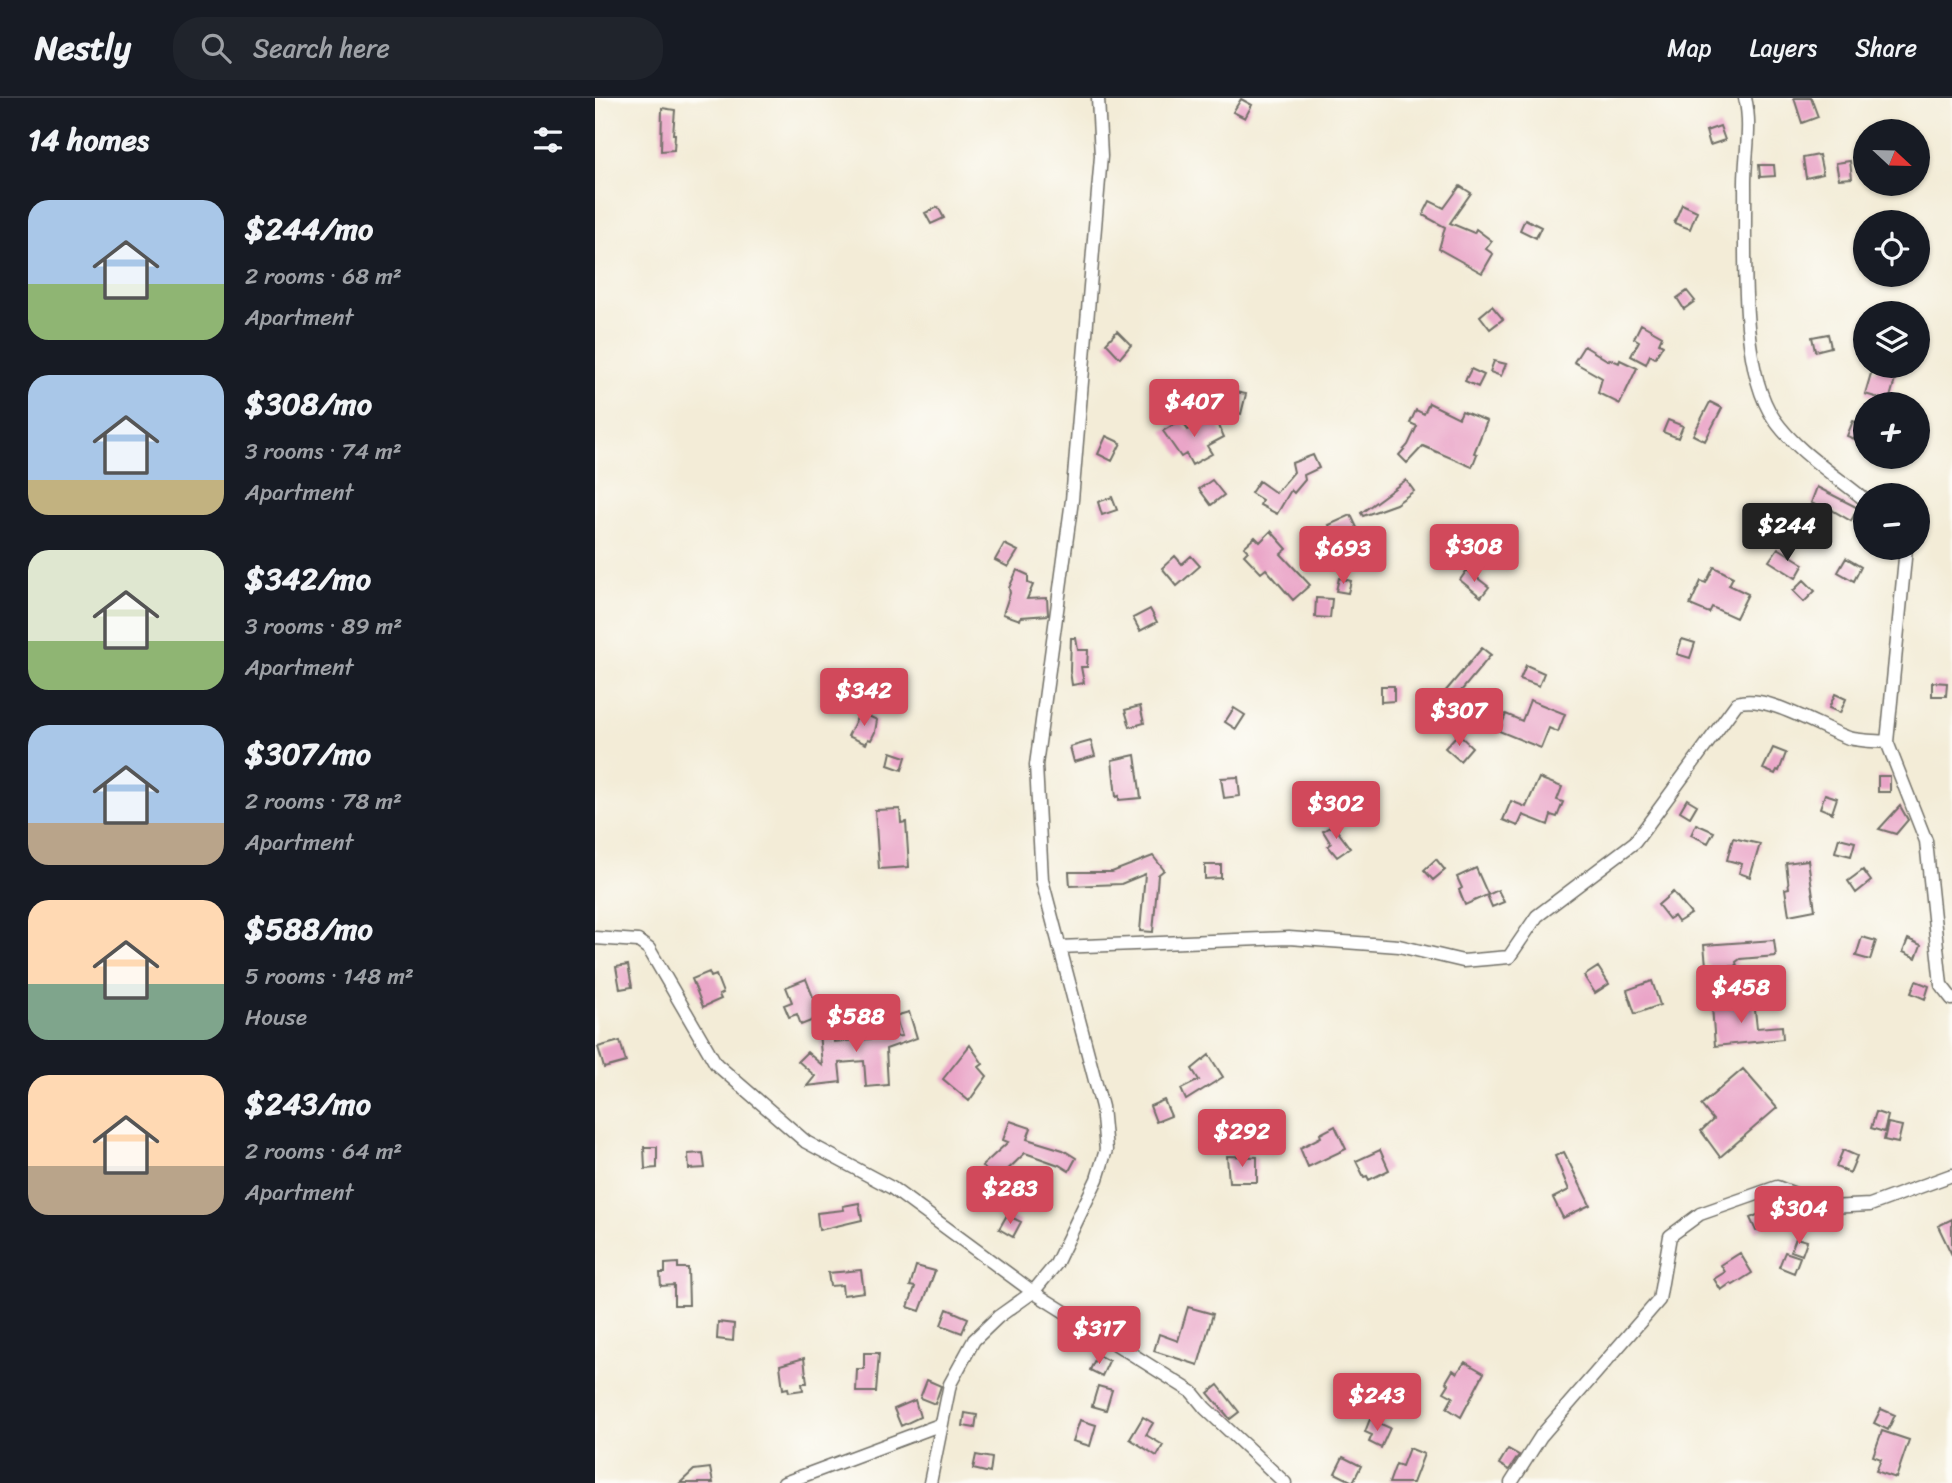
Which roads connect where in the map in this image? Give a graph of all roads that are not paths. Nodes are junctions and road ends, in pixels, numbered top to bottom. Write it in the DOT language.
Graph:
graph roads {
  1 [pos="1098,98"];
  2 [pos="1745,98"];
  3 [pos="1853,490"];
  4 [pos="1905,560"];
  5 [pos="1887,741"];
  6 [pos="595,938"];
  7 [pos="1059,947"];
  8 [pos="1952,999"];
  9 [pos="1952,1175"];
  10 [pos="1033,1292"];
  11 [pos="942,1424"];
  12 [pos="784,1483"];
  13 [pos="930,1483"];
  14 [pos="1285,1483"];
  15 [pos="1511,1483"];
  1 -- 7 [label="street"];
  2 -- 3 [label="street"];
  4 -- 5 [label="street"];
  5 -- 7 [label="street"];
  5 -- 8 [label="street"];
  6 -- 10 [label="street"];
  7 -- 10 [label="street"];
  9 -- 15 [label="street"];
  10 -- 11 [label="street"];
  10 -- 14 [label="street"];
  11 -- 12 [label="street"];
  11 -- 13 [label="street"];
}
